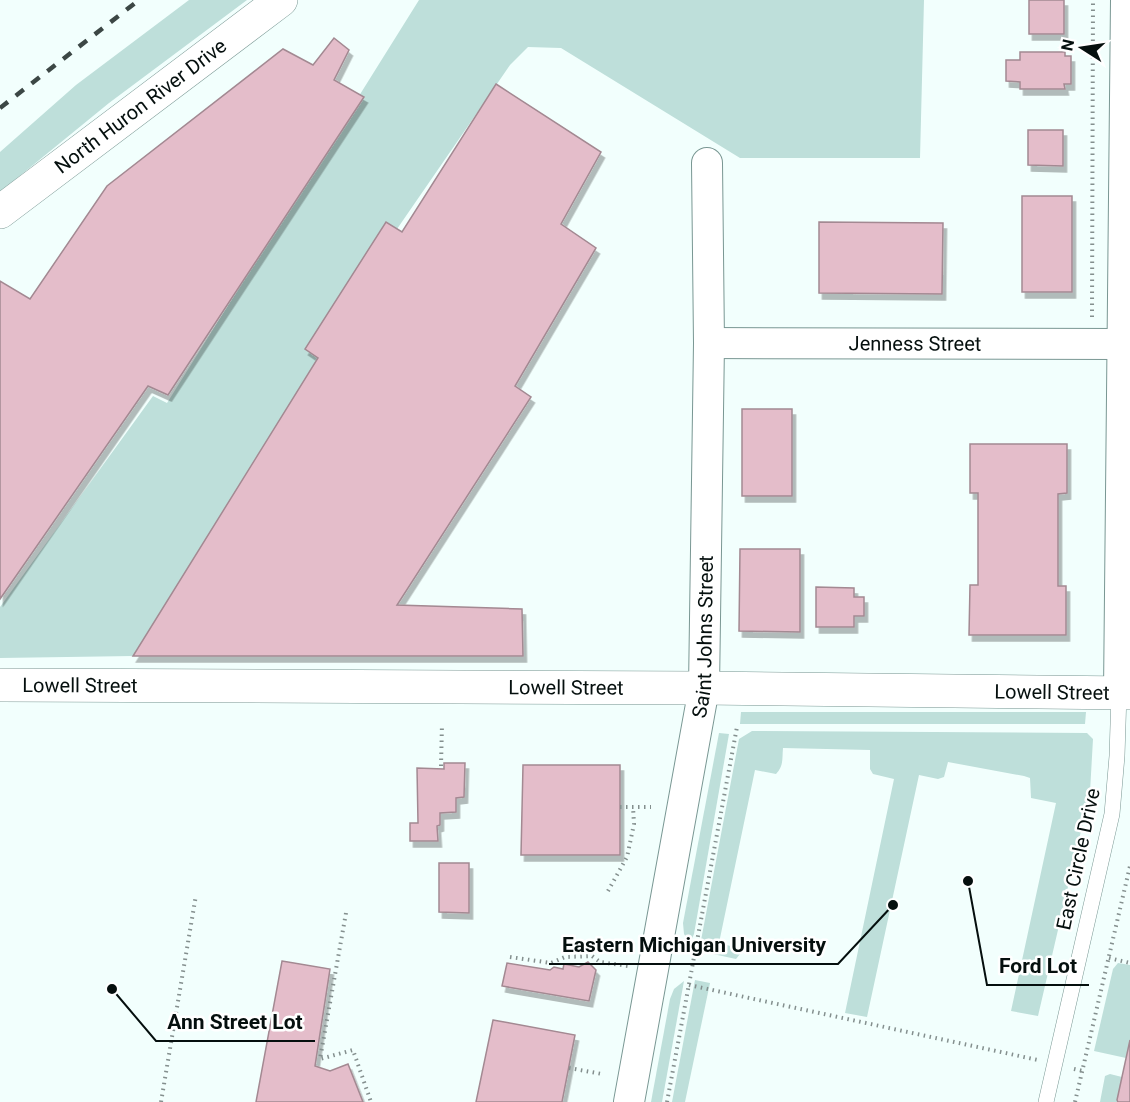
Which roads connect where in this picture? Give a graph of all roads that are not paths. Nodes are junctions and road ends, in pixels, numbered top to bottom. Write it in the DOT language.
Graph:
graph roads {
  1 [pos="281,0"];
  2 [pos="1126,0"];
  3 [pos="706,163"];
  4 [pos="0,212"];
  5 [pos="709,343"];
  6 [pos="1107,344"];
  7 [pos="0,685"];
  8 [pos="704,688"];
  9 [pos="1124,693"];
  10 [pos="629,1102"];
  11 [pos="1046,1102"];
  1 -- 4 [label="main road, North Huron River Drive"];
  2 -- 6 [label="street"];
  3 -- 5 [label="street, Saint Johns Street"];
  5 -- 6 [label="street, Jenness Street"];
  5 -- 8 [label="street, Saint Johns Street"];
  6 -- 9 [label="street"];
  7 -- 8 [label="main road, Lowell Street"];
  8 -- 9 [label="main road, Lowell Street"];
  8 -- 10 [label="street, Saint Johns Street"];
  9 -- 11 [label="lane, East Circle Drive"];
}
